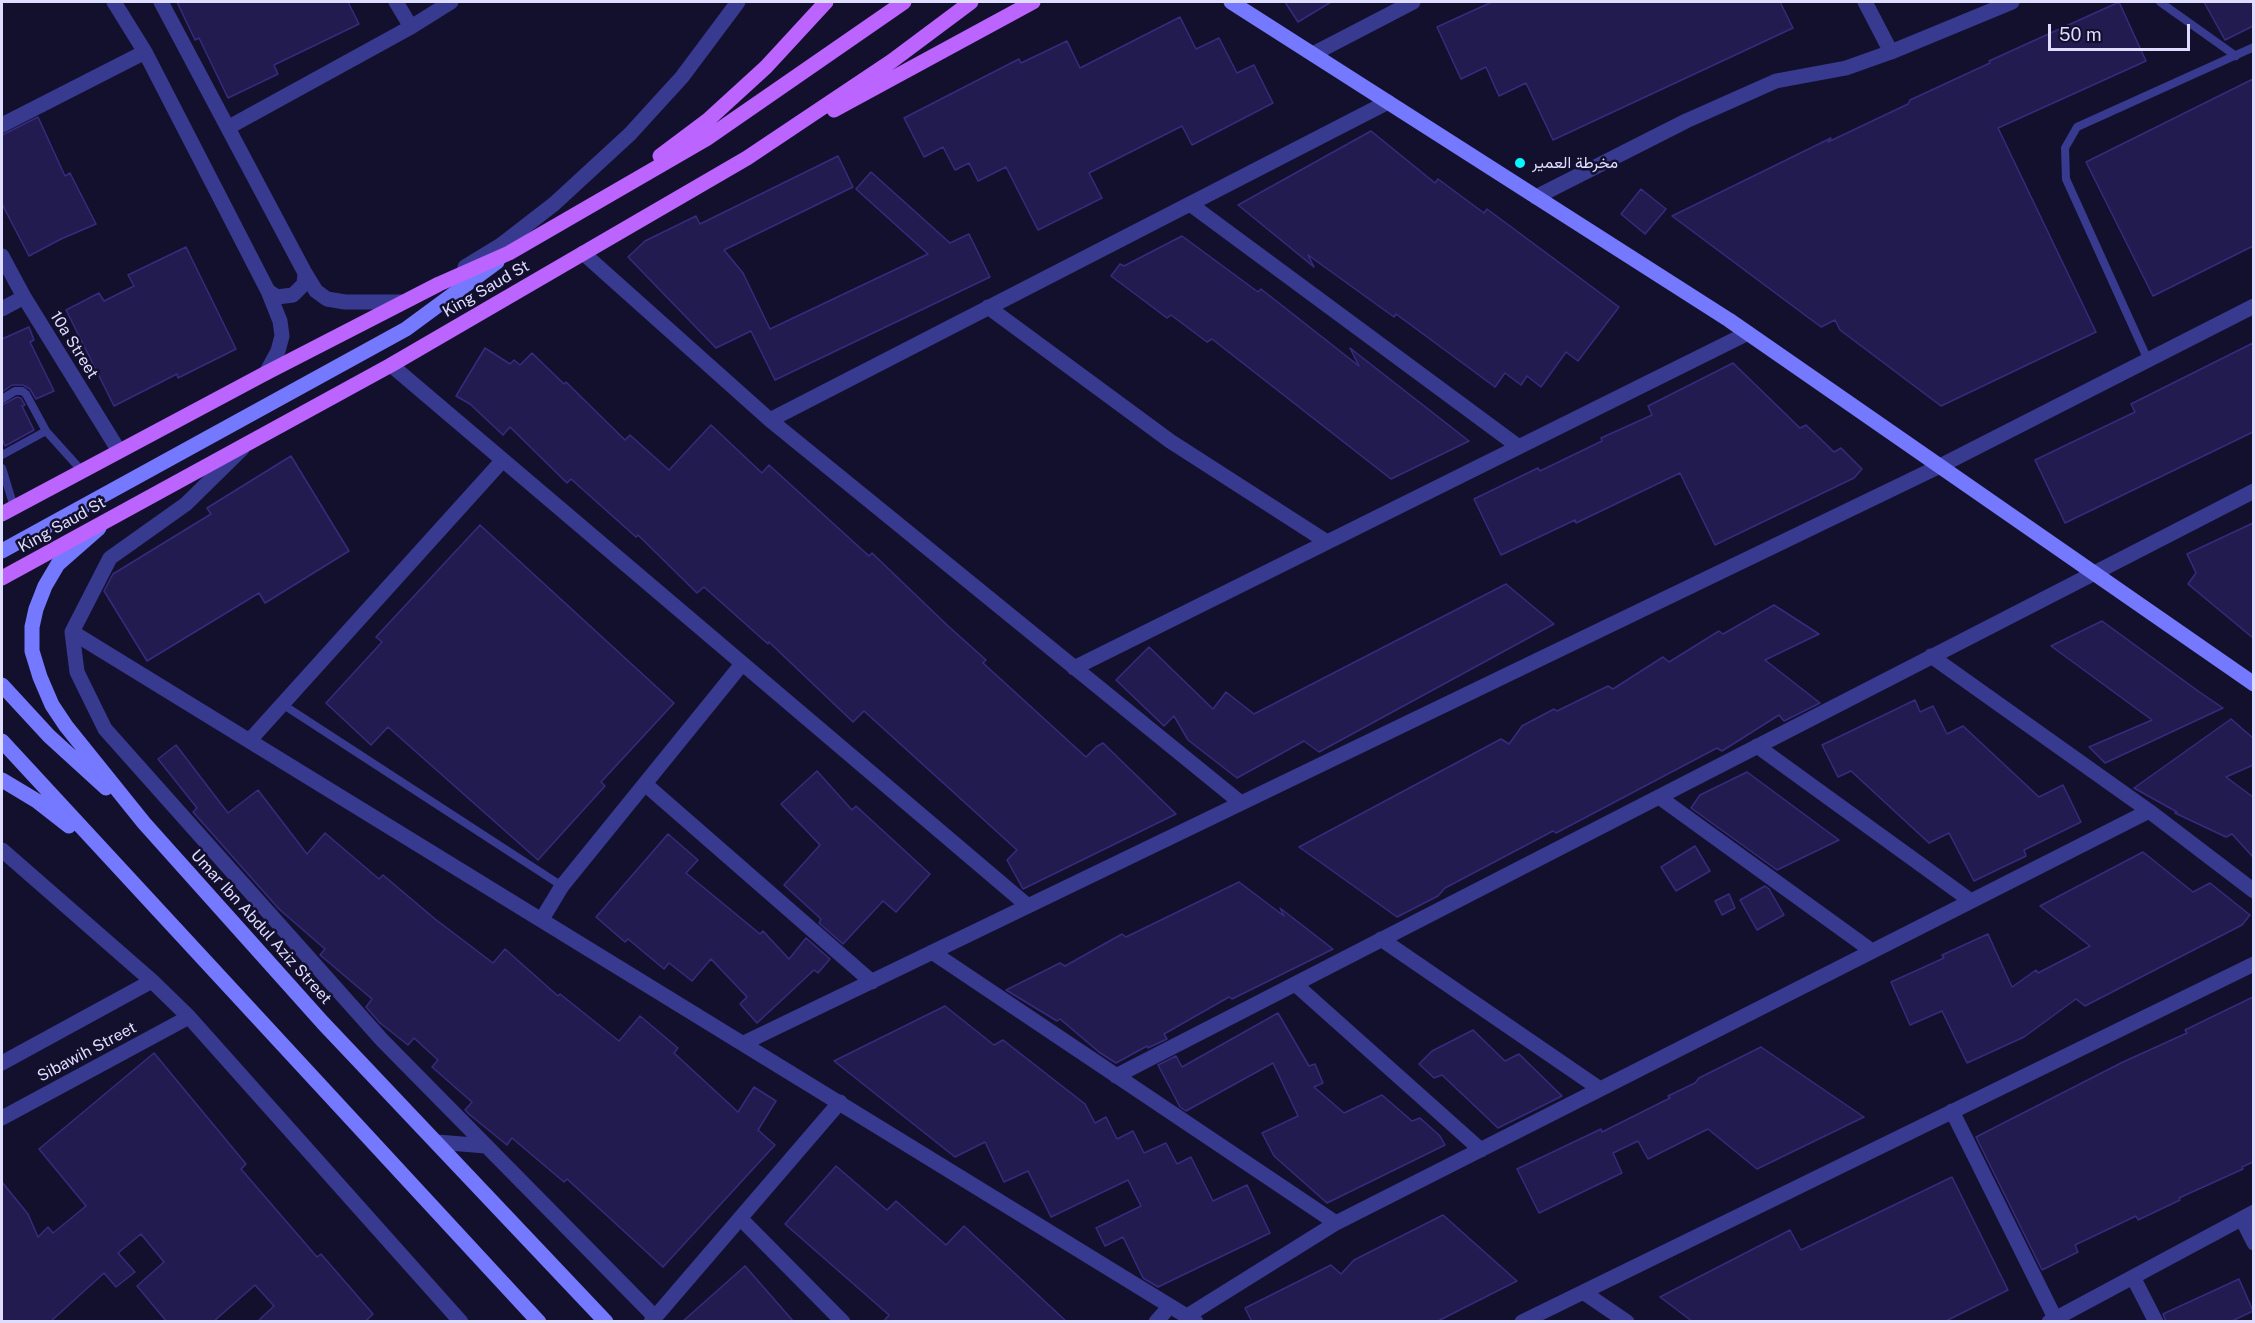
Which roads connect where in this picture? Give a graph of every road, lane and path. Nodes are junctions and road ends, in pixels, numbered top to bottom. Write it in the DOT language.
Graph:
graph roads {
  1 [pos="114,2"];
  2 [pos="161,2"];
  3 [pos="396,2"];
  4 [pos="451,2"];
  5 [pos="738,2"];
  6 [pos="826,2"];
  7 [pos="904,2"];
  8 [pos="971,2"];
  9 [pos="1034,2"];
  10 [pos="1231,2"];
  11 [pos="1413,2"];
  12 [pos="1865,2"];
  13 [pos="2012,2"];
  14 [pos="2160,2"];
  15 [pos="411,27"];
  16 [pos="2253,46"];
  17 [pos="145,52"];
  18 [pos="1891,52"];
  19 [pos="1313,54"];
  20 [pos="2236,56"];
  21 [pos="1388,102"];
  22 [pos="2,125"];
  23 [pos="229,127"];
  24 [pos="747,158"];
  25 [pos="1536,197"];
  26 [pos="1190,204"];
  27 [pos="581,210"];
  28 [pos="509,253"];
  29 [pos="583,253"];
  30 [pos="2,256"];
  31 [pos="305,273"];
  32 [pos="439,284"];
  33 [pos="268,291"];
  34 [pos="24,297"];
  35 [pos="403,302"];
  36 [pos="2253,306"];
  37 [pos="987,307"];
  38 [pos="2,309"];
  39 [pos="1748,333"];
  40 [pos="2148,360"];
  41 [pos="391,365"];
  42 [pos="266,373"];
  43 [pos="2,399"];
  44 [pos="770,420"];
  45 [pos="46,431"];
  46 [pos="252,440"];
  47 [pos="1519,447"];
  48 [pos="119,451"];
  49 [pos="2,455"];
  50 [pos="502,461"];
  51 [pos="1940,466"];
  52 [pos="2,468"];
  53 [pos="82,471"];
  54 [pos="2253,491"];
  55 [pos="8,511"];
  56 [pos="110,519"];
  57 [pos="1327,542"];
  58 [pos="2,551"];
  59 [pos="2093,573"];
  60 [pos="2,578"];
  61 [pos="72,632"];
  62 [pos="1931,656"];
  63 [pos="742,664"];
  64 [pos="1074,668"];
  65 [pos="2253,684"];
  66 [pos="2,685"];
  67 [pos="282,704"];
  68 [pos="250,740"];
  69 [pos="2,741"];
  70 [pos="1757,746"];
  71 [pos="2,780"];
  72 [pos="645,784"];
  73 [pos="1659,797"];
  74 [pos="1241,803"];
  75 [pos="2149,811"];
  76 [pos="144,823"];
  77 [pos="2,850"];
  78 [pos="107,856"];
  79 [pos="562,885"];
  80 [pos="2253,891"];
  81 [pos="1971,901"];
  82 [pos="1028,906"];
  83 [pos="542,919"];
  84 [pos="1381,939"];
  85 [pos="1872,951"];
  86 [pos="932,952"];
  87 [pos="2253,963"];
  88 [pos="152,981"];
  89 [pos="872,981"];
  90 [pos="1295,984"];
  91 [pos="189,1017"];
  92 [pos="744,1043"];
  93 [pos="2,1063"];
  94 [pos="1116,1076"];
  95 [pos="1600,1089"];
  96 [pos="840,1102"];
  97 [pos="1952,1111"];
  98 [pos="2,1118"];
  99 [pos="437,1142"];
  100 [pos="486,1146"];
  101 [pos="1481,1150"];
  102 [pos="2248,1215"];
  103 [pos="740,1218"];
  104 [pos="1336,1223"];
  105 [pos="2253,1243"];
  106 [pos="2133,1277"];
  107 [pos="1583,1292"];
  108 [pos="1170,1306"];
  109 [pos="653,1319"];
  110 [pos="1191,1319"];
  111 [pos="2052,1320"];
  112 [pos="461,1322"];
  113 [pos="539,1322"];
  114 [pos="606,1322"];
  115 [pos="843,1322"];
  116 [pos="1156,1322"];
  117 [pos="1522,1322"];
  118 [pos="1627,1322"];
  119 [pos="2156,1322"];
  1 -- 17 [label="street"];
  2 -- 23 [label="street"];
  3 -- 15 [label="street"];
  4 -- 15 [label="street"];
  5 -- 32 [label="street"];
  6 -- 27 [label="main road"];
  7 -- 27 [label="main road, King Saud St"];
  8 -- 24 [label="main road, King Saud St"];
  9 -- 24 [label="main road"];
  10 -- 19 [label="main road"];
  11 -- 19 [label="street"];
  12 -- 18 [label="street"];
  13 -- 18 [label="street"];
  14 -- 20 [label="lane"];
  15 -- 23 [label="street"];
  16 -- 20 [label="lane"];
  17 -- 22 [label="street"];
  17 -- 33 [label="street"];
  18 -- 25 [label="street"];
  19 -- 21 [label="main road"];
  20 -- 40 [label="lane"];
  21 -- 25 [label="main road"];
  21 -- 26 [label="street"];
  23 -- 31 [label="street"];
  24 -- 29 [label="main road, King Saud St"];
  25 -- 39 [label="main road"];
  26 -- 37 [label="street"];
  26 -- 47 [label="street"];
  27 -- 28 [label="main road, King Saud St"];
  28 -- 32 [label="main road, King Saud St"];
  28 -- 58 [label="main road"];
  29 -- 41 [label="main road, King Saud St"];
  29 -- 44 [label="street"];
  30 -- 34 [label="street, 10a Street"];
  31 -- 33 [label="street"];
  31 -- 35 [label="street"];
  32 -- 35 [label="main road, King Saud St"];
  33 -- 42 [label="street"];
  34 -- 38 [label="street"];
  34 -- 48 [label="street, 10a Street"];
  35 -- 42 [label="main road, King Saud St"];
  36 -- 40 [label="street"];
  37 -- 44 [label="street"];
  37 -- 57 [label="street"];
  39 -- 47 [label="street"];
  39 -- 51 [label="main road"];
  40 -- 51 [label="street"];
  41 -- 46 [label="main road, King Saud St"];
  41 -- 50 [label="street"];
  42 -- 48 [label="main road, King Saud St"];
  43 -- 45 [label="lane"];
  44 -- 64 [label="street"];
  45 -- 49 [label="lane"];
  45 -- 53 [label="lane"];
  46 -- 56 [label="main road, King Saud St"];
  46 -- 61 [label="street"];
  47 -- 57 [label="street"];
  48 -- 53 [label="main road, King Saud St"];
  50 -- 63 [label="street"];
  50 -- 67 [label="street"];
  51 -- 59 [label="main road"];
  51 -- 74 [label="street"];
  52 -- 55 [label="lane"];
  53 -- 55 [label="main road, King Saud St"];
  54 -- 59 [label="street"];
  56 -- 60 [label="main road, King Saud St"];
  56 -- 76 [label="main road, Umar Ibn Abdul Aziz Street"];
  57 -- 64 [label="street"];
  59 -- 62 [label="street"];
  59 -- 65 [label="main road"];
  61 -- 68 [label="street"];
  61 -- 100 [label="street"];
  62 -- 70 [label="street"];
  62 -- 75 [label="street"];
  63 -- 72 [label="street"];
  63 -- 82 [label="street"];
  64 -- 74 [label="street"];
  66 -- 76 [label="main road"];
  67 -- 68 [label="street"];
  67 -- 79 [label="lane"];
  68 -- 83 [label="street"];
  69 -- 78 [label="main road"];
  70 -- 73 [label="street"];
  70 -- 81 [label="street"];
  71 -- 78 [label="main road"];
  72 -- 79 [label="street"];
  72 -- 89 [label="street"];
  73 -- 84 [label="street"];
  73 -- 85 [label="street"];
  74 -- 82 [label="street"];
  75 -- 80 [label="street"];
  75 -- 81 [label="street"];
  76 -- 99 [label="main road, Umar Ibn Abdul Aziz Street"];
  77 -- 88 [label="street"];
  78 -- 113 [label="main road"];
  79 -- 83 [label="street"];
  81 -- 85 [label="street"];
  82 -- 86 [label="street"];
  83 -- 92 [label="street"];
  84 -- 90 [label="street"];
  84 -- 95 [label="street"];
  85 -- 95 [label="street"];
  86 -- 89 [label="street"];
  86 -- 94 [label="street"];
  87 -- 97 [label="street"];
  88 -- 91 [label="street"];
  88 -- 93 [label="street, Sibawih Street"];
  89 -- 92 [label="street"];
  90 -- 94 [label="street"];
  90 -- 101 [label="street"];
  91 -- 98 [label="street, Sibawih Street"];
  91 -- 112 [label="street"];
  92 -- 96 [label="street"];
  94 -- 104 [label="street"];
  95 -- 101 [label="street"];
  96 -- 103 [label="street"];
  96 -- 108 [label="street"];
  97 -- 107 [label="street"];
  97 -- 111 [label="street"];
  99 -- 100 [label="street"];
  99 -- 114 [label="main road, Umar Ibn Abdul Aziz Street"];
  100 -- 109 [label="street"];
  101 -- 104 [label="street"];
  102 -- 105 [label="street"];
  102 -- 106 [label="street"];
  103 -- 109 [label="street"];
  103 -- 115 [label="street"];
  104 -- 110 [label="street"];
  106 -- 111 [label="street"];
  106 -- 119 [label="street"];
  107 -- 117 [label="street"];
  107 -- 118 [label="street"];
  108 -- 110 [label="street"];
  108 -- 116 [label="street"];
}
